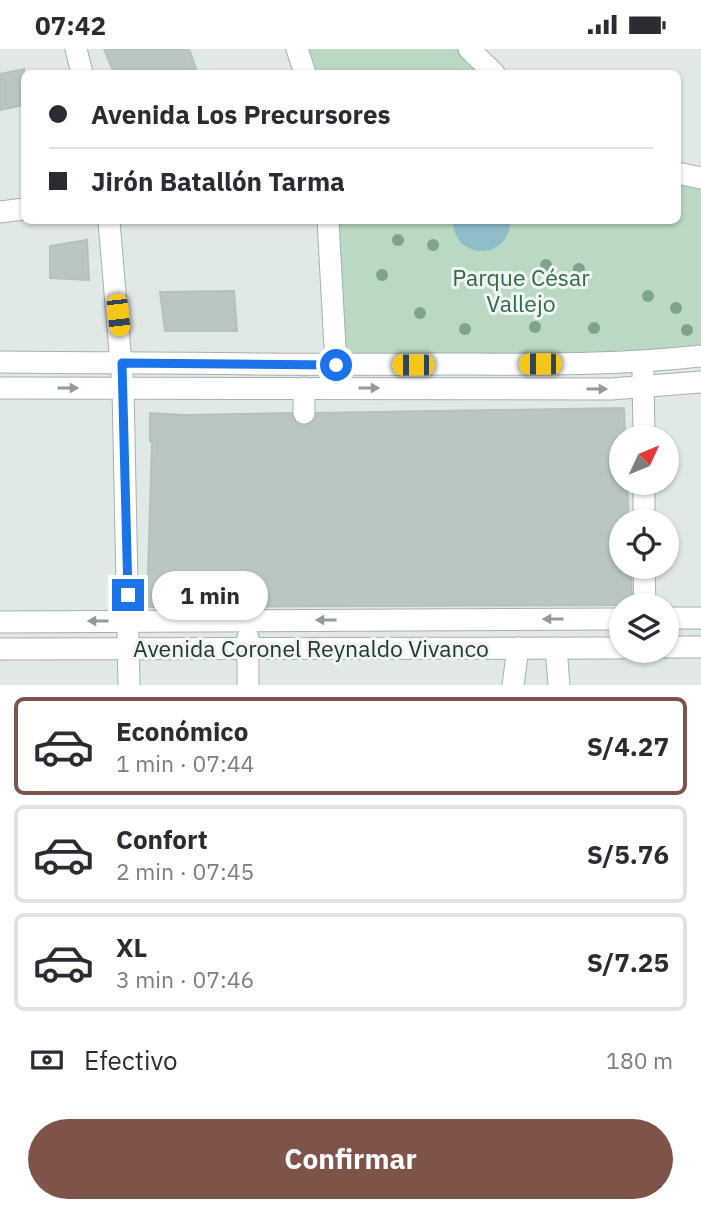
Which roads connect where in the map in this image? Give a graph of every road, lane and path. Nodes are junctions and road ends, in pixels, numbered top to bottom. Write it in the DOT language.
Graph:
graph roads {
  1 [pos="75,49"];
  2 [pos="297,49"];
  3 [pos="469,49"];
  4 [pos="81,70"];
  5 [pos="304,70"];
  6 [pos="492,70"];
  7 [pos="681,174"];
  8 [pos="701,178"];
  9 [pos="21,209"];
  10 [pos="0,212"];
  11 [pos="108,224"];
  12 [pos="328,224"];
  13 [pos="701,356"];
  14 [pos="0,362"];
  15 [pos="643,362"];
  16 [pos="122,363"];
  17 [pos="336,365"];
  18 [pos="701,382"];
  19 [pos="0,388"];
  20 [pos="123,388"];
  21 [pos="304,388"];
  22 [pos="643,388"];
  23 [pos="304,413"];
  24 [pos="644,425"];
  25 [pos="609,618"];
  26 [pos="679,618"];
  27 [pos="701,618"];
  28 [pos="247,620"];
  29 [pos="128,621"];
  30 [pos="0,622"];
  31 [pos="556,647"];
  32 [pos="609,647"];
  33 [pos="679,647"];
  34 [pos="701,647"];
  35 [pos="248,648"];
  36 [pos="518,648"];
  37 [pos="0,649"];
  38 [pos="129,649"];
  39 [pos="129,684"];
  40 [pos="248,684"];
  41 [pos="513,684"];
  42 [pos="559,684"];
  1 -- 4 [label="street"];
  2 -- 5 [label="street"];
  3 -- 6 [label="street"];
  7 -- 8 [label="street"];
  9 -- 10 [label="street"];
  11 -- 16 [label="street"];
  12 -- 17 [label="street"];
  13 -- 15 [label="street"];
  14 -- 16 [label="street"];
  15 -- 17 [label="street"];
  15 -- 22 [label="street"];
  16 -- 17 [label="street"];
  16 -- 20 [label="street"];
  18 -- 22 [label="street"];
  19 -- 20 [label="street, one-way"];
  20 -- 21 [label="street"];
  20 -- 29 [label="street"];
  21 -- 22 [label="street, one-way"];
  21 -- 23 [label="street"];
  22 -- 24 [label="street"];
  25 -- 28 [label="street, Avenida Coronel Reynaldo Vivanco, one-way"];
  26 -- 27 [label="street"];
  28 -- 29 [label="street, Avenida Coronel Reynaldo Vivanco"];
  28 -- 35 [label="street"];
  29 -- 30 [label="street, Avenida Coronel Reynaldo Vivanco, one-way"];
  29 -- 38 [label="street"];
  31 -- 32 [label="street, Avenida Coronel Reynaldo Vivanco"];
  31 -- 36 [label="street, Avenida Coronel Reynaldo Vivanco"];
  31 -- 42 [label="street"];
  33 -- 34 [label="street"];
  35 -- 36 [label="street, Avenida Coronel Reynaldo Vivanco"];
  35 -- 38 [label="street, Avenida Coronel Reynaldo Vivanco"];
  35 -- 40 [label="street"];
  36 -- 41 [label="street"];
  37 -- 38 [label="street, Avenida Coronel Reynaldo Vivanco"];
  38 -- 39 [label="street"];
}
